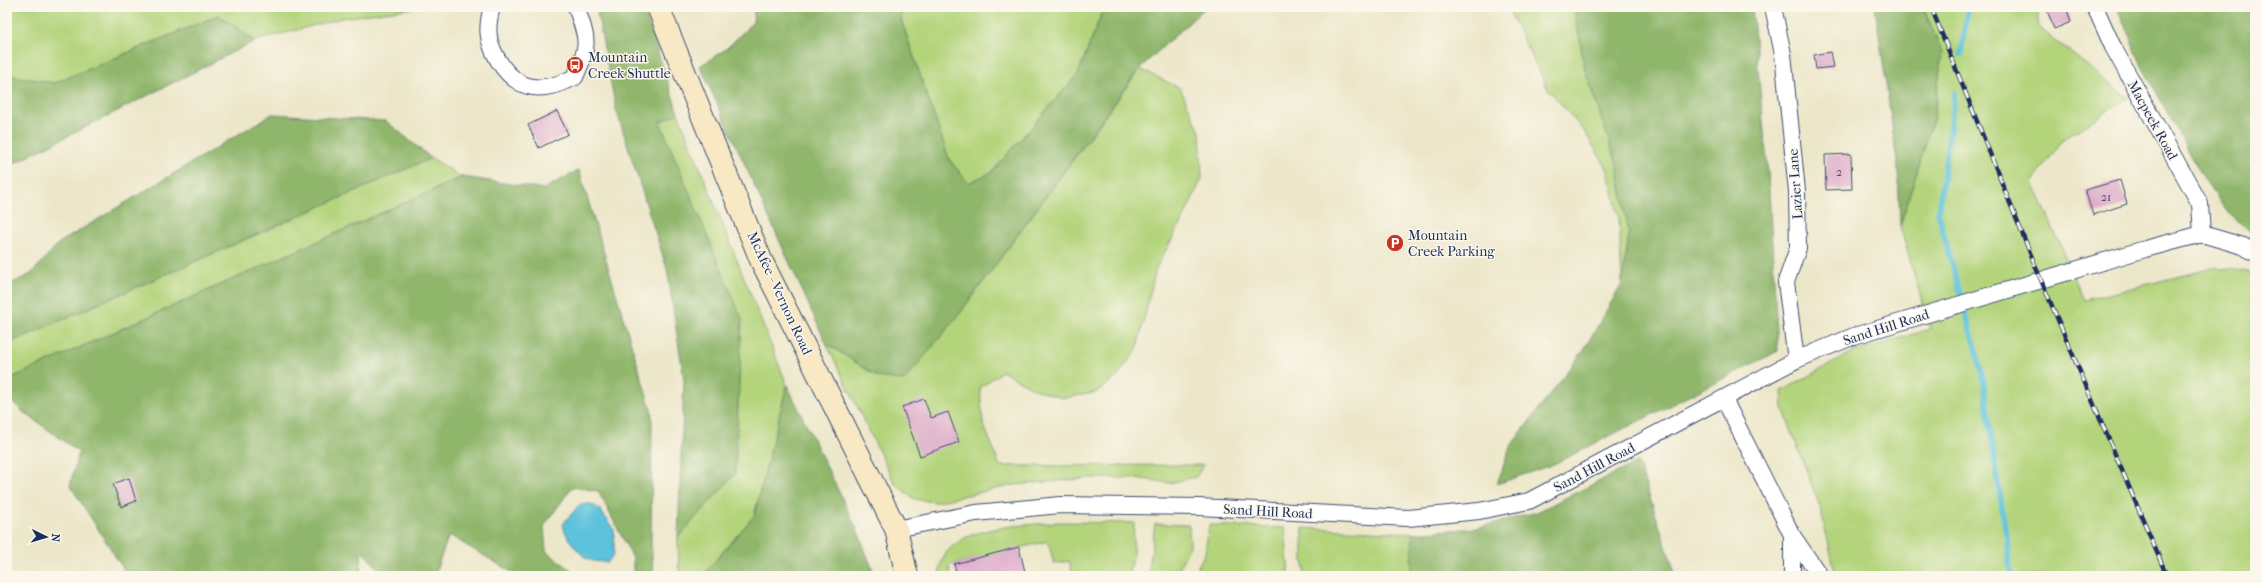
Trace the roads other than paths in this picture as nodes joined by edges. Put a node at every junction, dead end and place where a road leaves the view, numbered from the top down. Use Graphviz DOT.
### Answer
graph roads {
  1 [pos="492,7"];
  2 [pos="576,7"];
  3 [pos="658,7"];
  4 [pos="1773,7"];
  5 [pos="2095,7"];
  6 [pos="2202,234"];
  7 [pos="2255,253"];
  8 [pos="1796,360"];
  9 [pos="1724,399"];
  10 [pos="896,529"];
  11 [pos="1792,535"];
  12 [pos="907,576"];
  13 [pos="1792,576"];
  14 [pos="1820,576"];
  1 -- 2 [label="street"];
  3 -- 10 [label="main road, McAfee - Vernon Road"];
  4 -- 8 [label="street, Lazier Lane"];
  5 -- 6 [label="street, Macpeek Road"];
  6 -- 7 [label="street"];
  6 -- 8 [label="street, Sand Hill Road"];
  8 -- 9 [label="street, Sand Hill Road"];
  9 -- 10 [label="street, Sand Hill Road"];
  9 -- 11 [label="street"];
  10 -- 12 [label="main road, McAfee - Vernon Road"];
  11 -- 13 [label="street"];
  11 -- 14 [label="street"];
}
